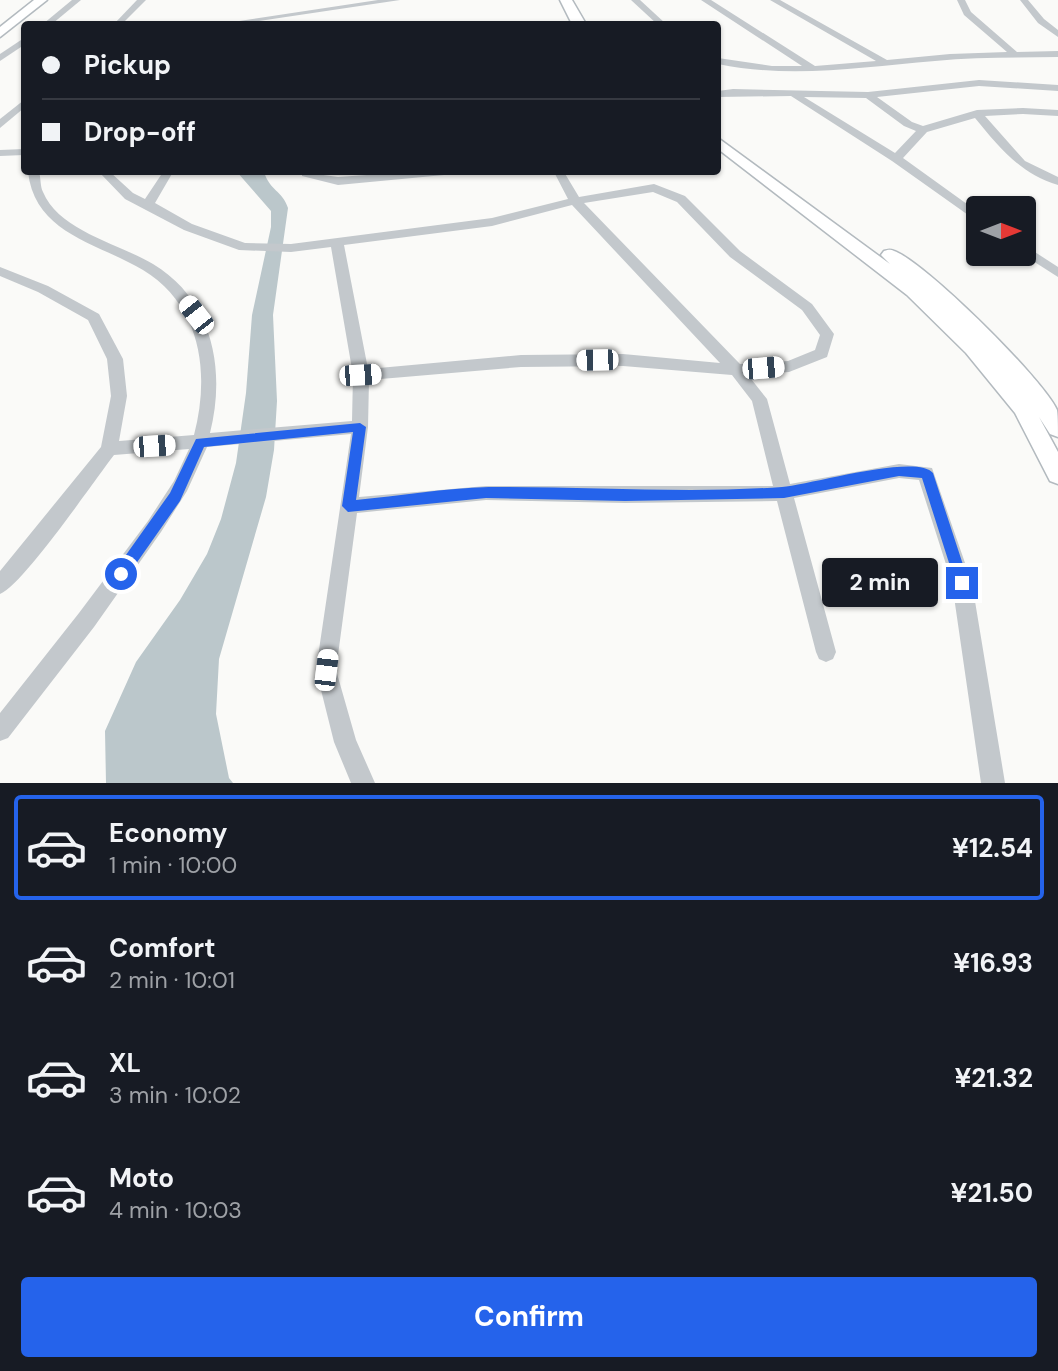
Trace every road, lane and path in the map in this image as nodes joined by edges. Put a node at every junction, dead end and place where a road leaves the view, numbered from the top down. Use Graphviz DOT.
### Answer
graph roads {
  1 [pos="23,0"];
  2 [pos="41,0"];
  3 [pos="78,0"];
  4 [pos="142,0"];
  5 [pos="396,0"];
  6 [pos="554,0"];
  7 [pos="566,0"];
  8 [pos="635,0"];
  9 [pos="705,0"];
  10 [pos="774,0"];
  11 [pos="961,0"];
  12 [pos="1024,0"];
  13 [pos="0,21"];
  14 [pos="51,21"];
  15 [pos="121,21"];
  16 [pos="245,21"];
  17 [pos="565,21"];
  18 [pos="576,21"];
  19 [pos="659,21"];
  20 [pos="0,33"];
  21 [pos="1058,34"];
  22 [pos="21,43"];
  23 [pos="1013,54"];
  24 [pos="1058,54"];
  25 [pos="2,57"];
  26 [pos="21,58"];
  27 [pos="721,62"];
  28 [pos="884,62"];
  29 [pos="813,69"];
  30 [pos="1058,88"];
  31 [pos="721,94"];
  32 [pos="868,95"];
  33 [pos="796,96"];
  34 [pos="21,106"];
  35 [pos="977,113"];
  36 [pos="1058,113"];
  37 [pos="0,125"];
  38 [pos="721,130"];
  39 [pos="923,130"];
  40 [pos="721,144"];
  41 [pos="21,152"];
  42 [pos="0,153"];
  43 [pos="896,159"];
  44 [pos="34,175"];
  45 [pos="107,175"];
  46 [pos="166,175"];
  47 [pos="311,175"];
  48 [pos="409,175"];
  49 [pos="561,175"];
  50 [pos="1058,181"];
  51 [pos="575,201"];
  52 [pos="148,204"];
  53 [pos="966,209"];
  54 [pos="337,243"];
  55 [pos="1036,257"];
  56 [pos="0,271"];
  57 [pos="1058,273"];
  58 [pos="736,370"];
  59 [pos="360,375"];
  60 [pos="360,427"];
  61 [pos="1058,428"];
  62 [pos="200,443"];
  63 [pos="109,449"];
  64 [pos="1058,474"];
  65 [pos="784,493"];
  66 [pos="348,506"];
  67 [pos="0,584"];
  68 [pos="825,652"];
  69 [pos="0,730"];
  70 [pos="363,783"];
  71 [pos="993,783"];
  1 -- 13 [label="street"];
  2 -- 20 [label="street"];
  3 -- 14 [label="street"];
  4 -- 15 [label="street"];
  5 -- 16 [label="street"];
  6 -- 17 [label="street"];
  7 -- 18 [label="street"];
  8 -- 19 [label="street"];
  9 -- 29 [label="street"];
  10 -- 28 [label="street"];
  11 -- 23 [label="street"];
  12 -- 21 [label="street"];
  22 -- 25 [label="street"];
  23 -- 24 [label="street"];
  23 -- 28 [label="street"];
  25 -- 26 [label="street"];
  27 -- 29 [label="street"];
  28 -- 29 [label="street"];
  30 -- 32 [label="street"];
  31 -- 33 [label="street"];
  32 -- 33 [label="street"];
  32 -- 39 [label="street"];
  33 -- 43 [label="street"];
  34 -- 37 [label="street"];
  35 -- 36 [label="street"];
  35 -- 39 [label="street"];
  35 -- 50 [label="street"];
  38 -- 61 [label="street"];
  39 -- 43 [label="street"];
  40 -- 64 [label="street"];
  41 -- 42 [label="street"];
  43 -- 53 [label="street"];
  44 -- 62 [label="street"];
  45 -- 52 [label="street"];
  46 -- 52 [label="street"];
  47 -- 48 [label="street"];
  49 -- 51 [label="street"];
  51 -- 54 [label="street"];
  51 -- 58 [label="street"];
  51 -- 58 [label="street"];
  52 -- 54 [label="street"];
  54 -- 59 [label="street"];
  55 -- 57 [label="street"];
  56 -- 63 [label="street"];
  58 -- 59 [label="street"];
  58 -- 65 [label="street"];
  59 -- 60 [label="street"];
  60 -- 62 [label="street"];
  60 -- 66 [label="street"];
  62 -- 63 [label="street"];
  62 -- 69 [label="street"];
  63 -- 67 [label="street"];
  65 -- 66 [label="street"];
  65 -- 68 [label="street"];
  65 -- 71 [label="street"];
  66 -- 70 [label="street"];
}
